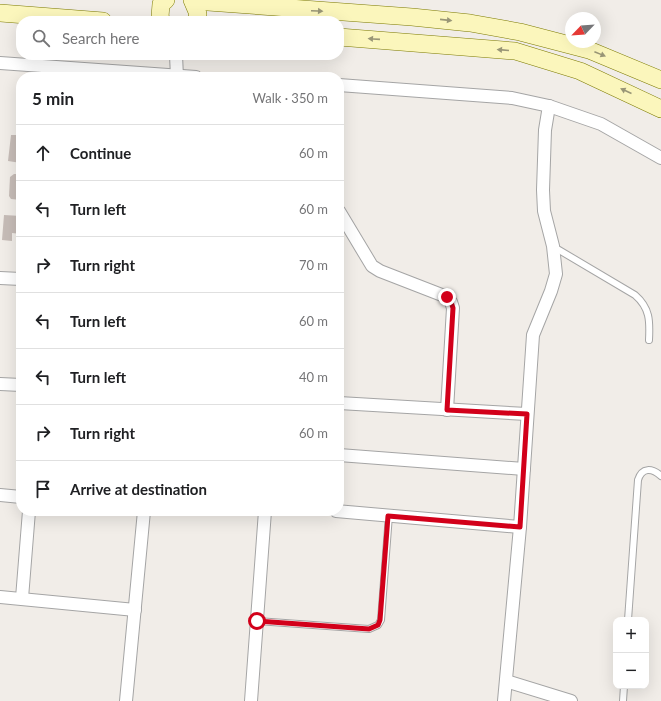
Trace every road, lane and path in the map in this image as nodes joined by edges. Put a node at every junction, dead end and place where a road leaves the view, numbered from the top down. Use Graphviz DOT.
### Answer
graph roads {
  1 [pos="166,0"];
  2 [pos="193,1"];
  3 [pos="237,2"];
  4 [pos="296,5"];
  5 [pos="0,13"];
  6 [pos="39,16"];
  7 [pos="160,16"];
  8 [pos="197,16"];
  9 [pos="344,37"];
  10 [pos="176,60"];
  11 [pos="0,63"];
  12 [pos="123,72"];
  13 [pos="177,72"];
  14 [pos="661,80"];
  15 [pos="344,86"];
  16 [pos="549,106"];
  17 [pos="661,109"];
  18 [pos="661,158"];
  19 [pos="344,219"];
  20 [pos="552,246"];
  21 [pos="0,278"];
  22 [pos="16,279"];
  23 [pos="649,340"];
  24 [pos="0,384"];
  25 [pos="16,385"];
  26 [pos="344,404"];
  27 [pos="447,410"];
  28 [pos="527,414"];
  29 [pos="344,455"];
  30 [pos="524,469"];
  31 [pos="661,476"];
  32 [pos="0,495"];
  33 [pos="16,497"];
  34 [pos="344,512"];
  35 [pos="29,516"];
  36 [pos="144,516"];
  37 [pos="265,516"];
  38 [pos="388,516"];
  39 [pos="520,527"];
  40 [pos="0,597"];
  41 [pos="22,598"];
  42 [pos="135,610"];
  43 [pos="628,617"];
  44 [pos="257,621"];
  45 [pos="506,681"];
  46 [pos="624,689"];
  47 [pos="126,701"];
  48 [pos="251,701"];
  49 [pos="504,701"];
  50 [pos="571,701"];
  51 [pos="623,701"];
  1 -- 7 [label="main road"];
  2 -- 3 [label="main road"];
  2 -- 8 [label="main road"];
  3 -- 4 [label="main road"];
  4 -- 14 [label="main road, one-way"];
  5 -- 6 [label="main road"];
  17 -- 9 [label="main road, one-way"];
  10 -- 13 [label="street"];
  11 -- 12 [label="street"];
  15 -- 16 [label="street"];
  16 -- 18 [label="street"];
  16 -- 20 [label="street"];
  19 -- 27 [label="street"];
  20 -- 23 [label="lane"];
  20 -- 28 [label="street"];
  21 -- 22 [label="street"];
  24 -- 25 [label="street"];
  26 -- 27 [label="street"];
  27 -- 28 [label="street"];
  28 -- 30 [label="street"];
  29 -- 30 [label="street"];
  30 -- 39 [label="street"];
  31 -- 43 [label="lane"];
  32 -- 33 [label="street"];
  34 -- 38 [label="street"];
  35 -- 41 [label="street"];
  36 -- 42 [label="street"];
  37 -- 44 [label="street"];
  38 -- 39 [label="street"];
  38 -- 44 [label="lane"];
  39 -- 45 [label="street"];
  40 -- 41 [label="street"];
  41 -- 42 [label="street"];
  42 -- 47 [label="street"];
  44 -- 48 [label="street"];
  45 -- 49 [label="street"];
  45 -- 50 [label="street"];
  46 -- 51 [label="lane"];
}
